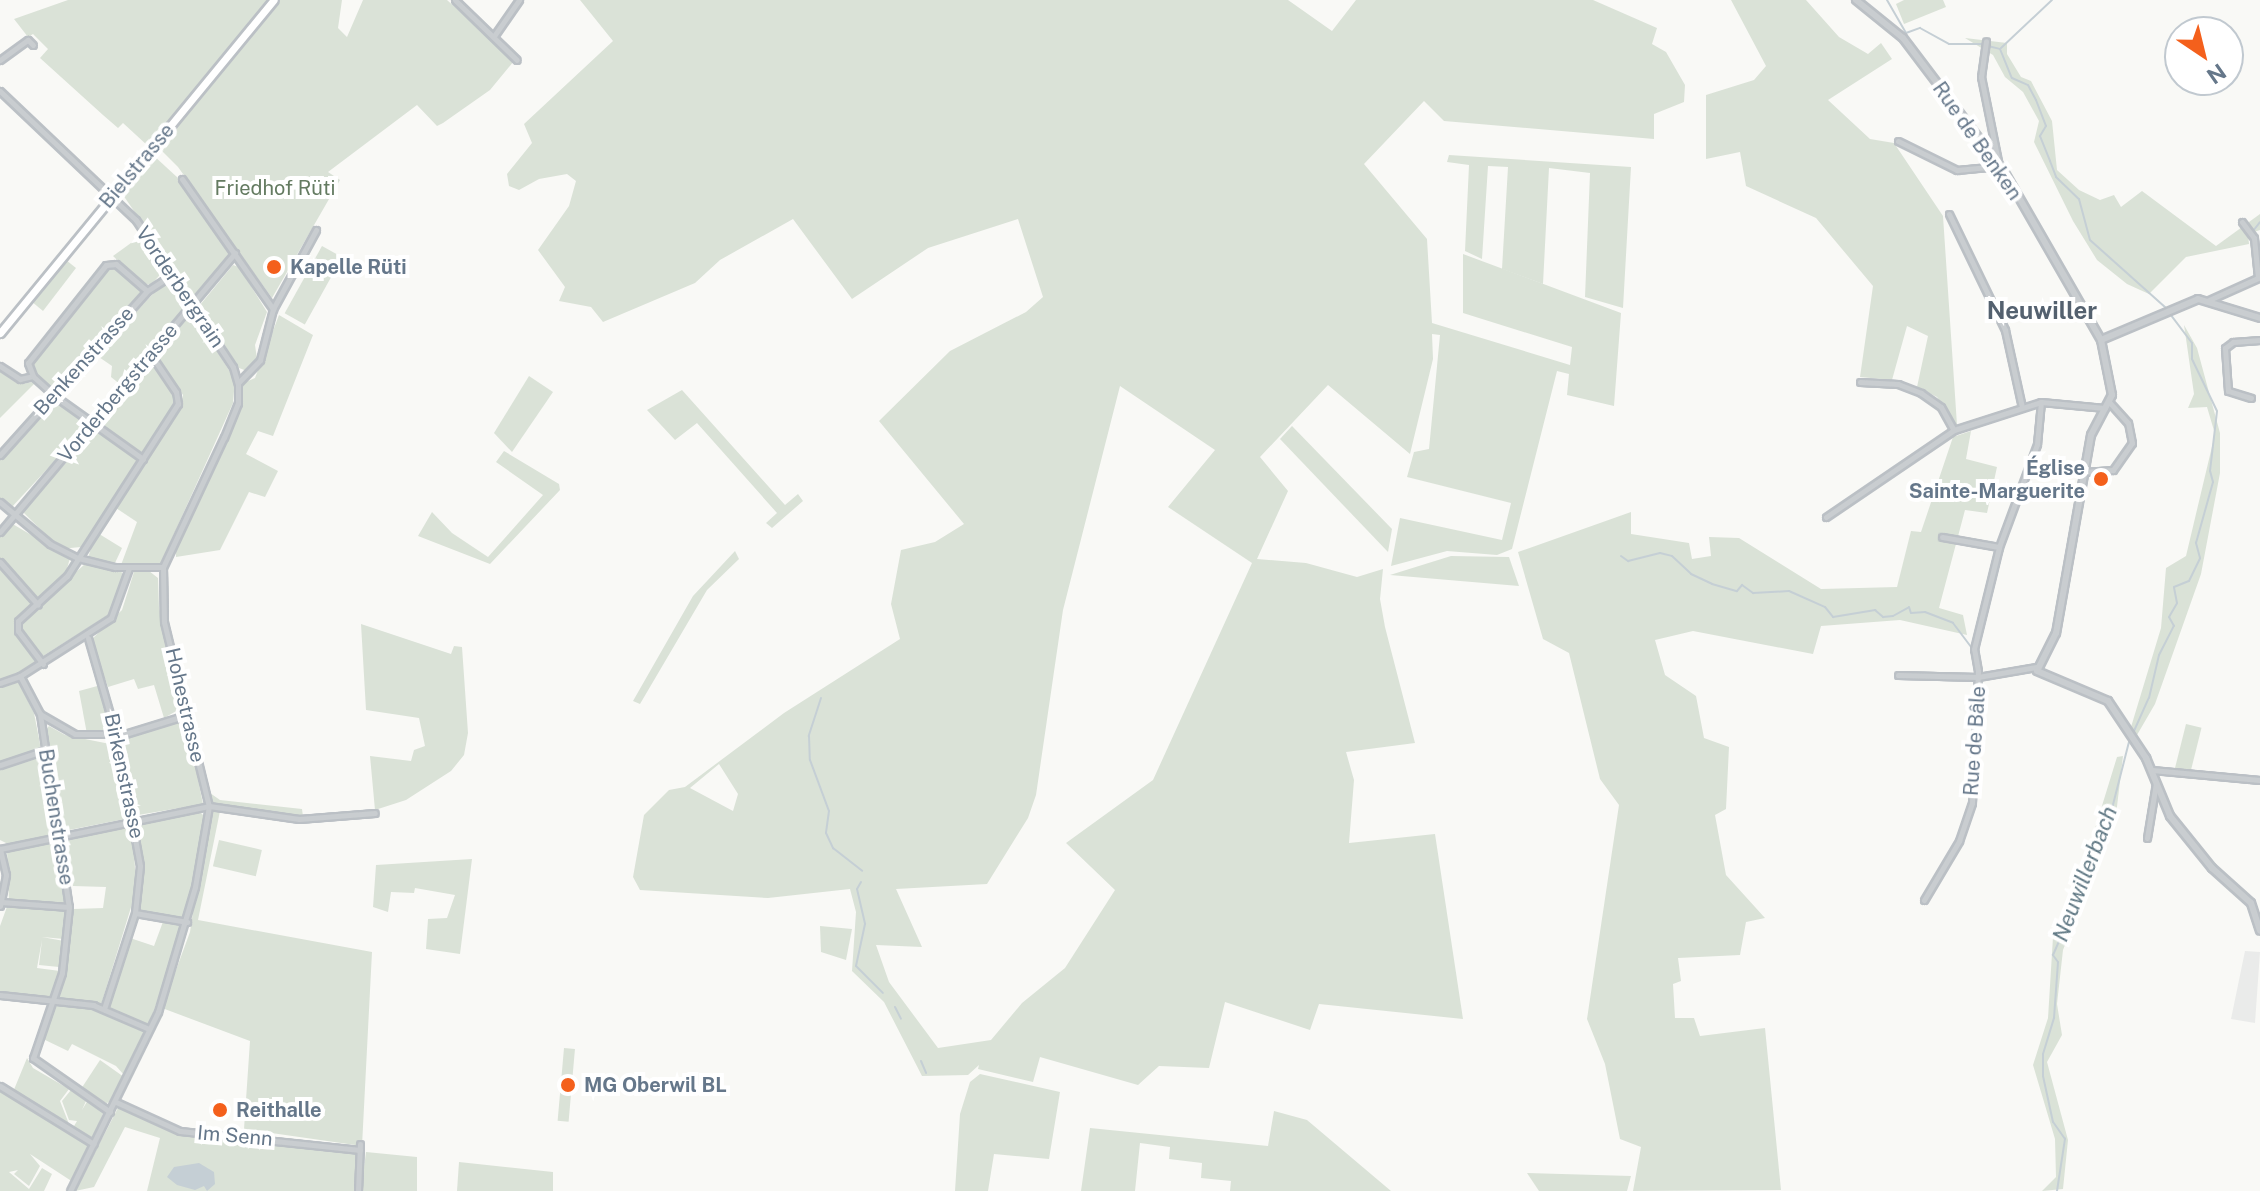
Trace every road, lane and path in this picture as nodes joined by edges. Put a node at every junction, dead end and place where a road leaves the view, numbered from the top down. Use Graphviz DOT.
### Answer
graph roads {
  1 [pos="274,0"];
  2 [pos="519,0"];
  3 [pos="1856,0"];
  4 [pos="458,1"];
  5 [pos="494,36"];
  6 [pos="1986,41"];
  7 [pos="33,45"];
  8 [pos="0,60"];
  9 [pos="517,60"];
  10 [pos="0,91"];
  11 [pos="1898,141"];
  12 [pos="1999,166"];
  13 [pos="182,179"];
  14 [pos="113,195"];
  15 [pos="1949,214"];
  16 [pos="2242,222"];
  17 [pos="316,230"];
  18 [pos="235,253"];
  19 [pos="173,274"];
  20 [pos="2259,277"];
  21 [pos="147,291"];
  22 [pos="2209,300"];
  23 [pos="191,305"];
  24 [pos="273,309"];
  25 [pos="2260,318"];
  26 [pos="0,333"];
  27 [pos="2101,340"];
  28 [pos="2260,340"];
  29 [pos="151,355"];
  30 [pos="0,366"];
  31 [pos="33,376"];
  32 [pos="1860,382"];
  33 [pos="238,384"];
  34 [pos="56,397"];
  35 [pos="2251,398"];
  36 [pos="2041,402"];
  37 [pos="2107,406"];
  38 [pos="2022,407"];
  39 [pos="93,425"];
  40 [pos="1954,430"];
  41 [pos="0,455"];
  42 [pos="143,459"];
  43 [pos="2083,472"];
  44 [pos="0,502"];
  45 [pos="15,515"];
  46 [pos="1826,517"];
  47 [pos="0,532"];
  48 [pos="1942,537"];
  49 [pos="1999,547"];
  50 [pos="78,558"];
  51 [pos="0,562"];
  52 [pos="163,567"];
  53 [pos="129,568"];
  54 [pos="38,605"];
  55 [pos="88,638"];
  56 [pos="43,664"];
  57 [pos="2036,667"];
  58 [pos="1898,675"];
  59 [pos="20,676"];
  60 [pos="1978,677"];
  61 [pos="0,683"];
  62 [pos="40,714"];
  63 [pos="190,714"];
  64 [pos="116,735"];
  65 [pos="45,750"];
  66 [pos="0,765"];
  67 [pos="2152,770"];
  68 [pos="2260,780"];
  69 [pos="2156,783"];
  70 [pos="209,806"];
  71 [pos="375,813"];
  72 [pos="135,821"];
  73 [pos="62,836"];
  74 [pos="2147,838"];
  75 [pos="0,849"];
  76 [pos="1924,900"];
  77 [pos="0,904"];
  78 [pos="69,907"];
  79 [pos="135,913"];
  80 [pos="187,922"];
  81 [pos="2260,931"];
  82 [pos="0,995"];
  83 [pos="54,1001"];
  84 [pos="104,1009"];
  85 [pos="149,1029"];
  86 [pos="0,1086"];
  87 [pos="116,1102"];
  88 [pos="110,1112"];
  89 [pos="94,1145"];
  90 [pos="70,1191"];
  91 [pos="358,1191"];
  1 -- 14 [label="main road, Bielstrasse"];
  2 -- 5 [label="street"];
  3 -- 12 [label="street, Rue de Benken"];
  4 -- 5 [label="street"];
  5 -- 9 [label="street"];
  6 -- 12 [label="street"];
  7 -- 8 [label="street"];
  10 -- 14 [label="street, Vorderbergrain"];
  11 -- 12 [label="street"];
  12 -- 27 [label="street, Rue de Benken"];
  13 -- 18 [label="street"];
  14 -- 19 [label="street, Vorderbergrain"];
  14 -- 26 [label="main road, Bielstrasse"];
  15 -- 38 [label="street"];
  16 -- 20 [label="street"];
  17 -- 24 [label="street, Hohestrasse"];
  18 -- 23 [label="street, Vorderbergstrasse"];
  18 -- 24 [label="street"];
  19 -- 21 [label="street, Benkenstrasse"];
  19 -- 23 [label="street, Vorderbergrain"];
  20 -- 22 [label="street"];
  21 -- 31 [label="street"];
  21 -- 34 [label="street, Benkenstrasse"];
  22 -- 25 [label="street"];
  22 -- 27 [label="street"];
  23 -- 29 [label="street, Vorderbergstrasse"];
  23 -- 33 [label="street, Vorderbergrain"];
  24 -- 33 [label="street, Hohestrasse"];
  27 -- 37 [label="street, Rue de Benken"];
  28 -- 35 [label="street"];
  29 -- 39 [label="street, Vorderbergstrasse"];
  29 -- 42 [label="street"];
  30 -- 31 [label="street"];
  31 -- 34 [label="street"];
  32 -- 40 [label="street"];
  33 -- 52 [label="street, Hohestrasse"];
  34 -- 39 [label="street"];
  34 -- 41 [label="street, Benkenstrasse"];
  36 -- 37 [label="street"];
  36 -- 38 [label="street"];
  36 -- 49 [label="street"];
  37 -- 43 [label="street"];
  37 -- 43 [label="street"];
  38 -- 40 [label="street"];
  39 -- 42 [label="street"];
  39 -- 45 [label="street, Vorderbergstrasse"];
  40 -- 46 [label="street"];
  42 -- 50 [label="street"];
  43 -- 57 [label="street"];
  44 -- 45 [label="street"];
  45 -- 47 [label="street, Vorderbergstrasse"];
  45 -- 50 [label="street"];
  48 -- 49 [label="street"];
  49 -- 60 [label="street"];
  50 -- 53 [label="street"];
  50 -- 54 [label="street"];
  51 -- 54 [label="street"];
  52 -- 53 [label="street"];
  52 -- 63 [label="street, Hohestrasse"];
  53 -- 55 [label="street"];
  54 -- 56 [label="street"];
  55 -- 56 [label="street"];
  55 -- 64 [label="street, Birkenstrasse"];
  56 -- 59 [label="street"];
  57 -- 60 [label="street, Rue de Bâle"];
  57 -- 67 [label="street"];
  58 -- 60 [label="street"];
  59 -- 61 [label="street"];
  59 -- 62 [label="street"];
  60 -- 76 [label="street, Rue de Bâle"];
  62 -- 64 [label="street"];
  62 -- 65 [label="street, Buchenstrasse"];
  63 -- 64 [label="street"];
  63 -- 70 [label="street, Hohestrasse"];
  64 -- 72 [label="street, Birkenstrasse"];
  65 -- 66 [label="street"];
  65 -- 73 [label="street, Buchenstrasse"];
  67 -- 68 [label="street"];
  67 -- 69 [label="street"];
  69 -- 74 [label="street"];
  69 -- 81 [label="street"];
  70 -- 71 [label="street"];
  70 -- 72 [label="street"];
  70 -- 80 [label="street, Hohestrasse"];
  72 -- 73 [label="street"];
  72 -- 79 [label="street, Birkenstrasse"];
  73 -- 75 [label="street"];
  73 -- 78 [label="street, Buchenstrasse"];
  75 -- 77 [label="street"];
  77 -- 78 [label="street"];
  78 -- 83 [label="street, Buchenstrasse"];
  79 -- 80 [label="street"];
  79 -- 84 [label="street, Birkenstrasse"];
  80 -- 85 [label="street, Hohestrasse"];
  82 -- 83 [label="street"];
  83 -- 84 [label="street"];
  83 -- 88 [label="street, Buchenstrasse"];
  84 -- 85 [label="street"];
  85 -- 87 [label="street, Hohestrasse"];
  86 -- 89 [label="street"];
  87 -- 88 [label="street, Hohestrasse"];
  87 -- 91 [label="street, Im Senn"];
  88 -- 89 [label="street, Hohestrasse"];
  89 -- 90 [label="street, Hohestrasse"];
}
